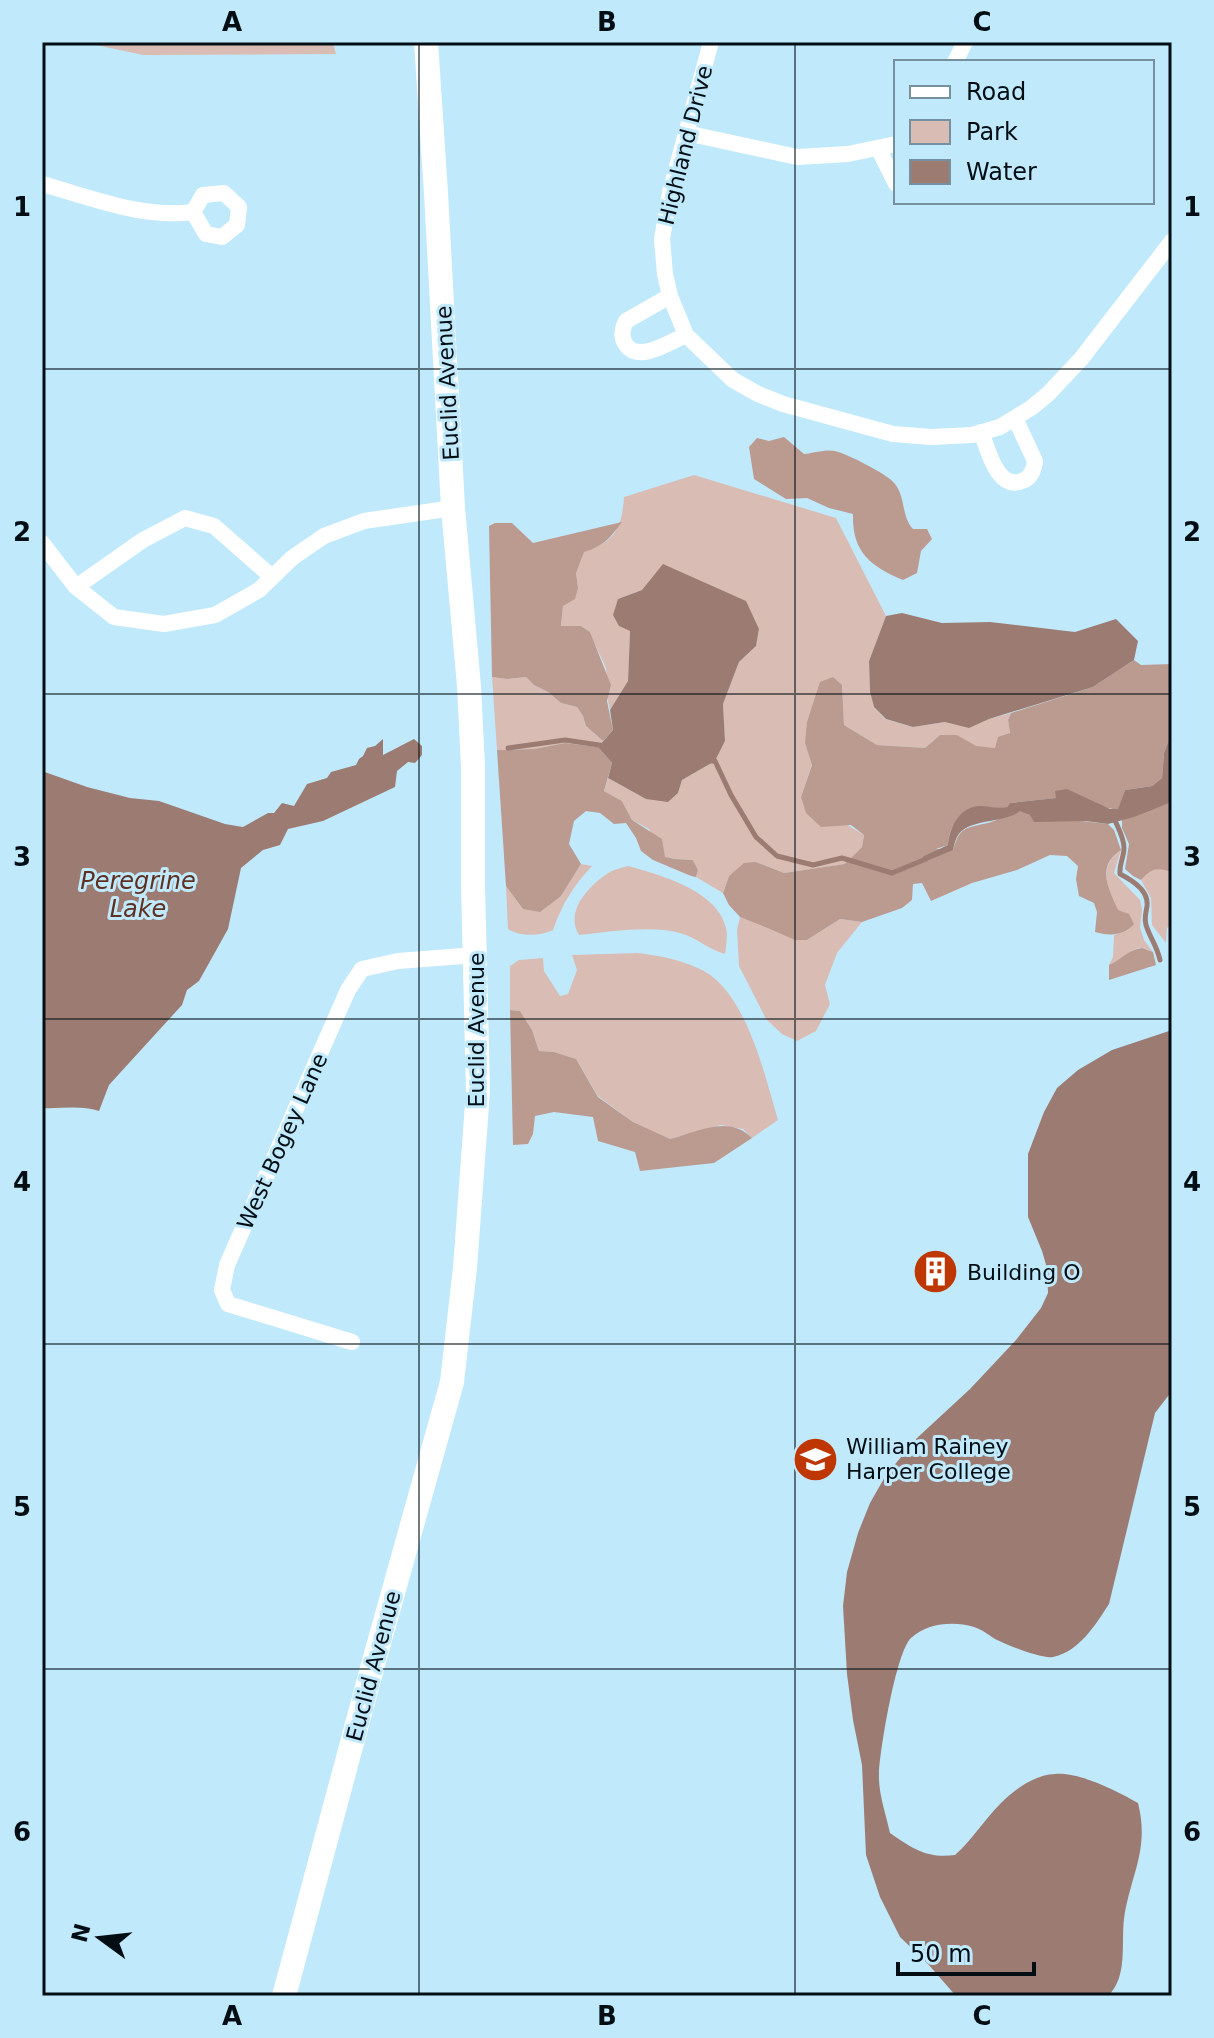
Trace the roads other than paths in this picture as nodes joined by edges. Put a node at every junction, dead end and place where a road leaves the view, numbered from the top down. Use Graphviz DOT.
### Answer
graph roads {
  1 [pos="426,42"];
  2 [pos="711,42"];
  3 [pos="965,42"];
  4 [pos="956,60"];
  5 [pos="686,133"];
  6 [pos="894,144"];
  7 [pos="878,148"];
  8 [pos="894,180"];
  9 [pos="42,184"];
  10 [pos="193,212"];
  11 [pos="1172,241"];
  12 [pos="670,296"];
  13 [pos="686,335"];
  14 [pos="1015,418"];
  15 [pos="981,432"];
  16 [pos="453,508"];
  17 [pos="42,543"];
  18 [pos="272,577"];
  19 [pos="76,587"];
  20 [pos="476,955"];
  21 [pos="352,1342"];
  22 [pos="284,1996"];
  1 -- 16 [label="main road, Euclid Avenue"];
  2 -- 5 [label="street, Highland Drive"];
  3 -- 4 [label="street"];
  5 -- 7 [label="street"];
  5 -- 12 [label="street, Highland Drive"];
  6 -- 7 [label="street"];
  7 -- 8 [label="street"];
  9 -- 10 [label="street"];
  11 -- 14 [label="street"];
  12 -- 13 [label="street, Highland Drive"];
  12 -- 13 [label="street"];
  13 -- 15 [label="street"];
  14 -- 15 [label="street"];
  14 -- 15 [label="street"];
  16 -- 18 [label="street"];
  16 -- 20 [label="main road, Euclid Avenue"];
  17 -- 19 [label="street"];
  18 -- 19 [label="street"];
  18 -- 19 [label="street"];
  20 -- 21 [label="street, West Bogey Lane"];
  20 -- 22 [label="main road, Euclid Avenue"];
}
